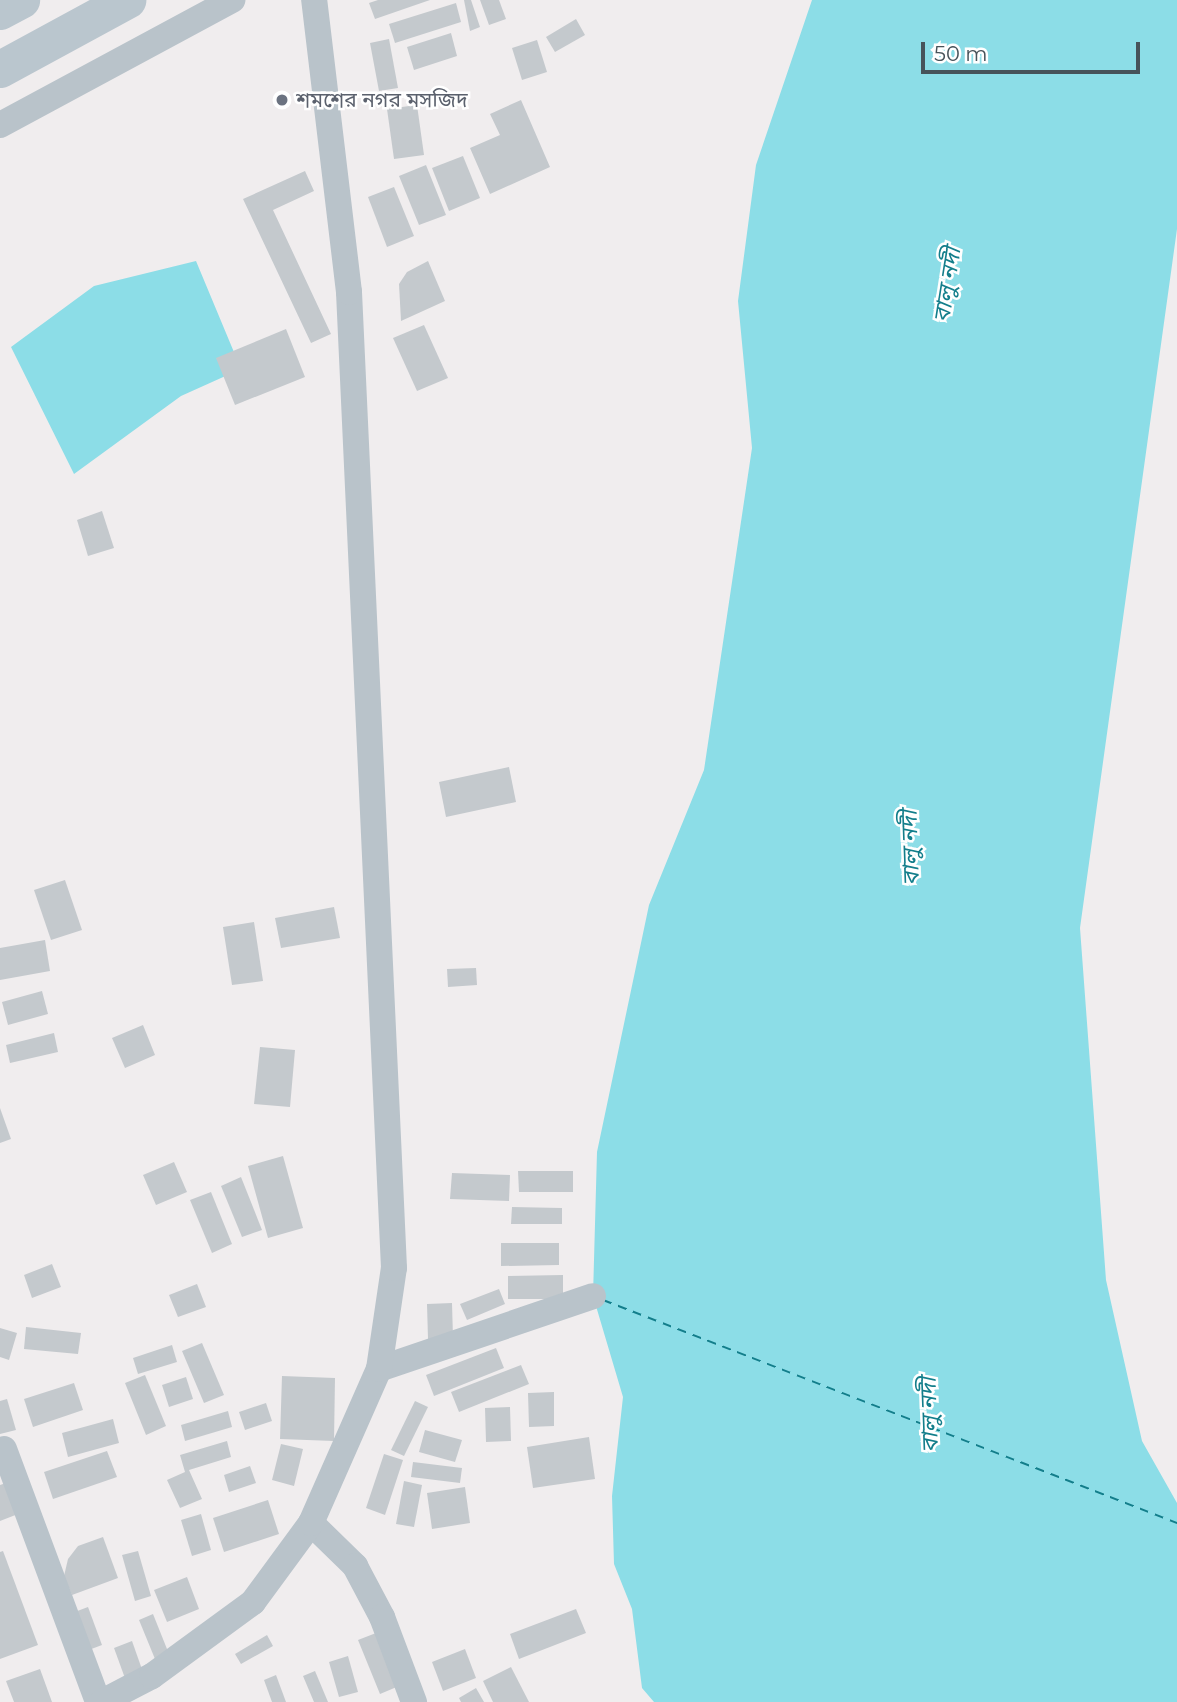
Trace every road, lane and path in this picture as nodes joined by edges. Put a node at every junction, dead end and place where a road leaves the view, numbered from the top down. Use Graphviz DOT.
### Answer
graph roads {
  1 [pos="21,0"];
  2 [pos="127,0"];
  3 [pos="232,0"];
  4 [pos="314,0"];
  5 [pos="0,11"];
  6 [pos="0,69"];
  7 [pos="0,125"];
  8 [pos="593,1296"];
  9 [pos="379,1369"];
  10 [pos="4,1449"];
  11 [pos="311,1523"];
  12 [pos="100,1702"];
  13 [pos="414,1702"];
  1 -- 5 [label="main road"];
  2 -- 6 [label="main road"];
  3 -- 7 [label="street"];
  4 -- 9 [label="street"];
  8 -- 9 [label="street"];
  9 -- 11 [label="street"];
  10 -- 12 [label="street"];
  11 -- 12 [label="street"];
  11 -- 13 [label="street"];
}
